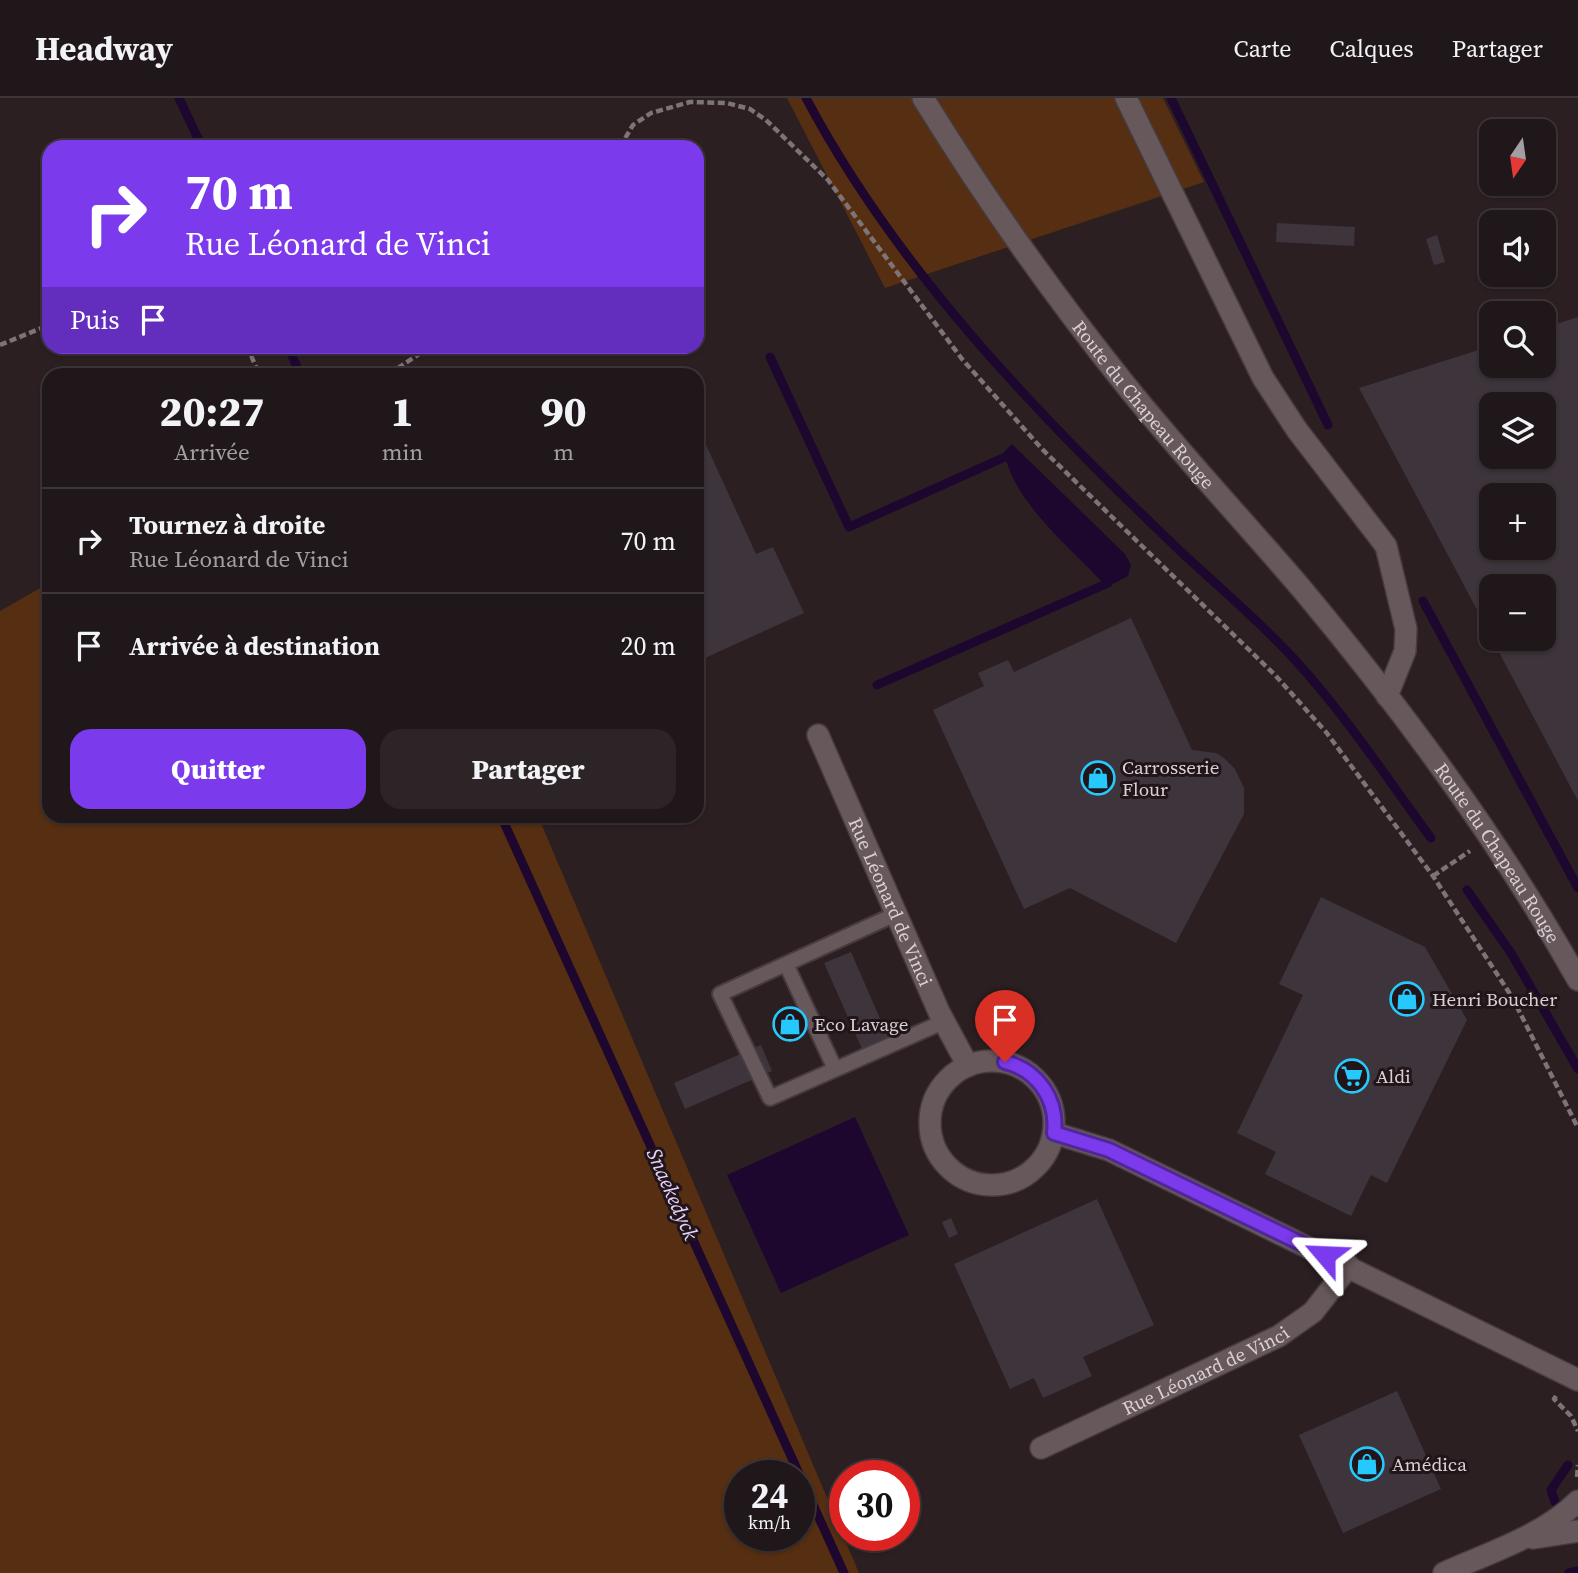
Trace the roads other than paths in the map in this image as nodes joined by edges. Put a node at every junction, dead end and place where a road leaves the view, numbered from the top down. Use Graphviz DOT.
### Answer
graph roads {
  1 [pos="923,98"];
  2 [pos="1126,98"];
  3 [pos="1387,696"];
  4 [pos="818,735"];
  5 [pos="896,914"];
  6 [pos="786,964"];
  7 [pos="1578,980"];
  8 [pos="943,1022"];
  9 [pos="968,1066"];
  10 [pos="835,1069"];
  11 [pos="1054,1133"];
  12 [pos="1349,1266"];
  13 [pos="1578,1380"];
  14 [pos="1041,1448"];
  15 [pos="1578,1501"];
  16 [pos="1578,1531"];
  17 [pos="1510,1544"];
  18 [pos="1444,1573"];
  1 -- 3 [label="street, Route du Chapeau Rouge"];
  2 -- 3 [label="street"];
  3 -- 7 [label="street, Route du Chapeau Rouge"];
  4 -- 5 [label="street, Rue Léonard de Vinci"];
  5 -- 6 [label="lane"];
  5 -- 8 [label="street, Rue Léonard de Vinci"];
  6 -- 10 [label="lane"];
  6 -- 10 [label="lane"];
  8 -- 9 [label="street, Rue Léonard de Vinci"];
  8 -- 10 [label="lane"];
  9 -- 11 [label="street"];
  9 -- 11 [label="street"];
  11 -- 12 [label="street"];
  12 -- 13 [label="street"];
  12 -- 14 [label="street, Rue Léonard de Vinci"];
  15 -- 17 [label="street"];
  16 -- 17 [label="street"];
  17 -- 18 [label="street"];
}
